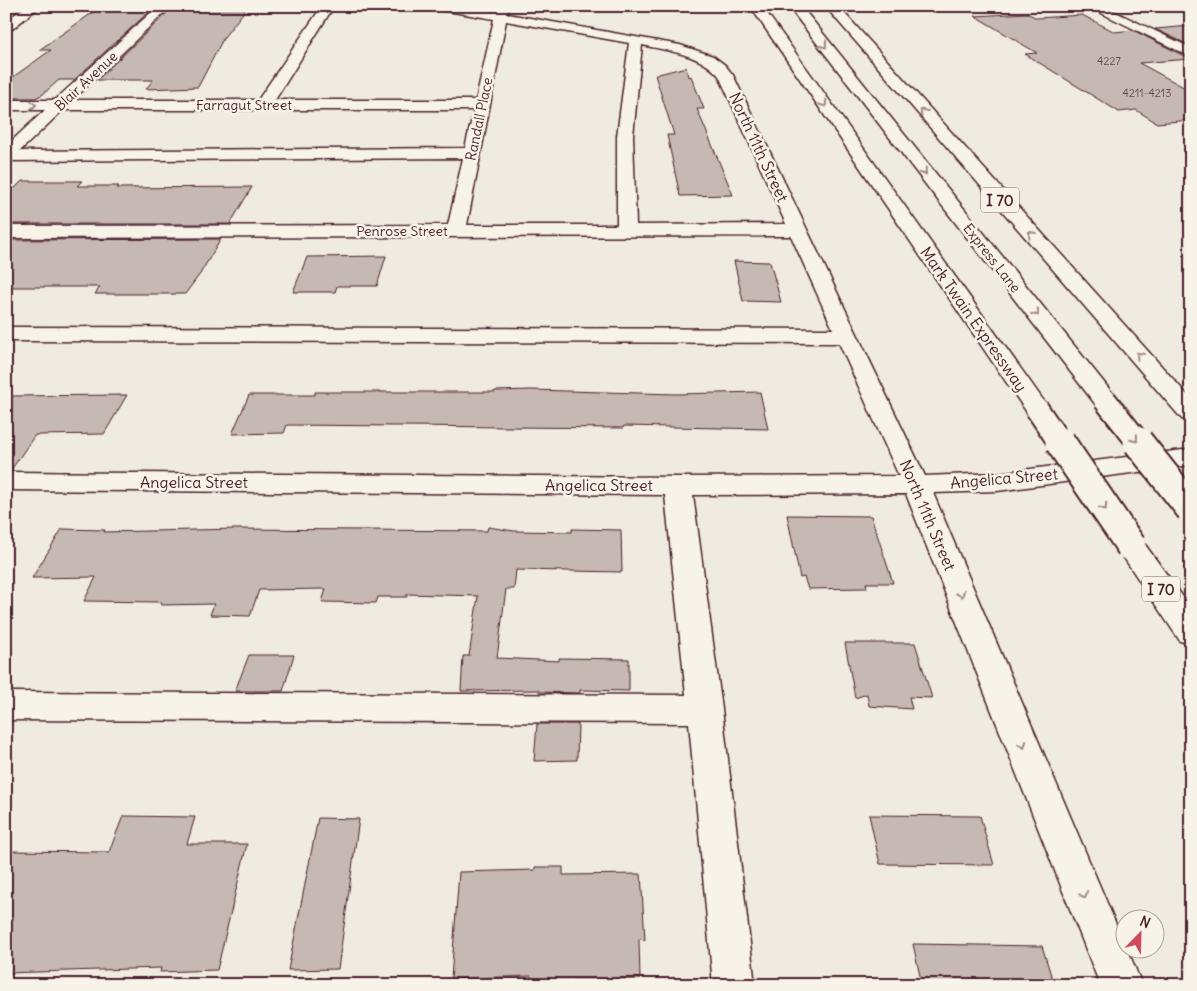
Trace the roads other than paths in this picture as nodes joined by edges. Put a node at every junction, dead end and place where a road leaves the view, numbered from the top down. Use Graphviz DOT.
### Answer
graph roads {
  1 [pos="34,6"];
  2 [pos="165,6"];
  3 [pos="328,6"];
  4 [pos="442,6"];
  5 [pos="756,6"];
  6 [pos="794,6"];
  7 [pos="831,6"];
  8 [pos="1093,6"];
  9 [pos="502,11"];
  10 [pos="6,27"];
  11 [pos="636,40"];
  12 [pos="1191,53"];
  13 [pos="6,105"];
  14 [pos="60,105"];
  15 [pos="262,105"];
  16 [pos="482,105"];
  17 [pos="472,153"];
  18 [pos="6,156"];
  19 [pos="627,230"];
  20 [pos="797,230"];
  21 [pos="456,231"];
  22 [pos="6,232"];
  23 [pos="6,334"];
  24 [pos="847,336"];
  25 [pos="1191,414"];
  26 [pos="1191,457"];
  27 [pos="6,481"];
  28 [pos="916,484"];
  29 [pos="678,486"];
  30 [pos="1191,509"];
  31 [pos="1191,632"];
  32 [pos="6,706"];
  33 [pos="705,709"];
  34 [pos="734,985"];
  35 [pos="1121,985"];
  1 -- 10 [label="main road"];
  2 -- 14 [label="main road, Blair Avenue"];
  3 -- 15 [label="main road"];
  4 -- 9 [label="main road"];
  5 -- 31 [label="main road, Mark Twain Expressway / I 70, one-way, bridge"];
  6 -- 30 [label="main road, Express Lane, one-way, bridge"];
  25 -- 7 [label="main road, I 70, one-way"];
  8 -- 12 [label="main road"];
  9 -- 11 [label="main road"];
  9 -- 16 [label="main road, Randall Place"];
  11 -- 19 [label="main road"];
  11 -- 20 [label="main road, North 11th Street"];
  13 -- 14 [label="main road, Farragut Street, one-way"];
  14 -- 15 [label="main road, Farragut Street"];
  14 -- 18 [label="main road, Blair Avenue"];
  15 -- 16 [label="main road, Farragut Street"];
  16 -- 17 [label="main road, Randall Place"];
  17 -- 18 [label="main road"];
  17 -- 21 [label="main road, Randall Place"];
  19 -- 20 [label="main road, Penrose Street"];
  19 -- 21 [label="main road, Penrose Street"];
  20 -- 24 [label="main road, North 11th Street"];
  21 -- 22 [label="main road, Penrose Street"];
  23 -- 24 [label="main road"];
  24 -- 28 [label="main road, North 11th Street"];
  26 -- 28 [label="main road, Angelica Street"];
  27 -- 29 [label="main road, Angelica Street"];
  28 -- 29 [label="main road, Angelica Street"];
  28 -- 35 [label="main road, North 11th Street, one-way"];
  29 -- 33 [label="main road"];
  32 -- 33 [label="main road"];
  33 -- 34 [label="main road"];
}
